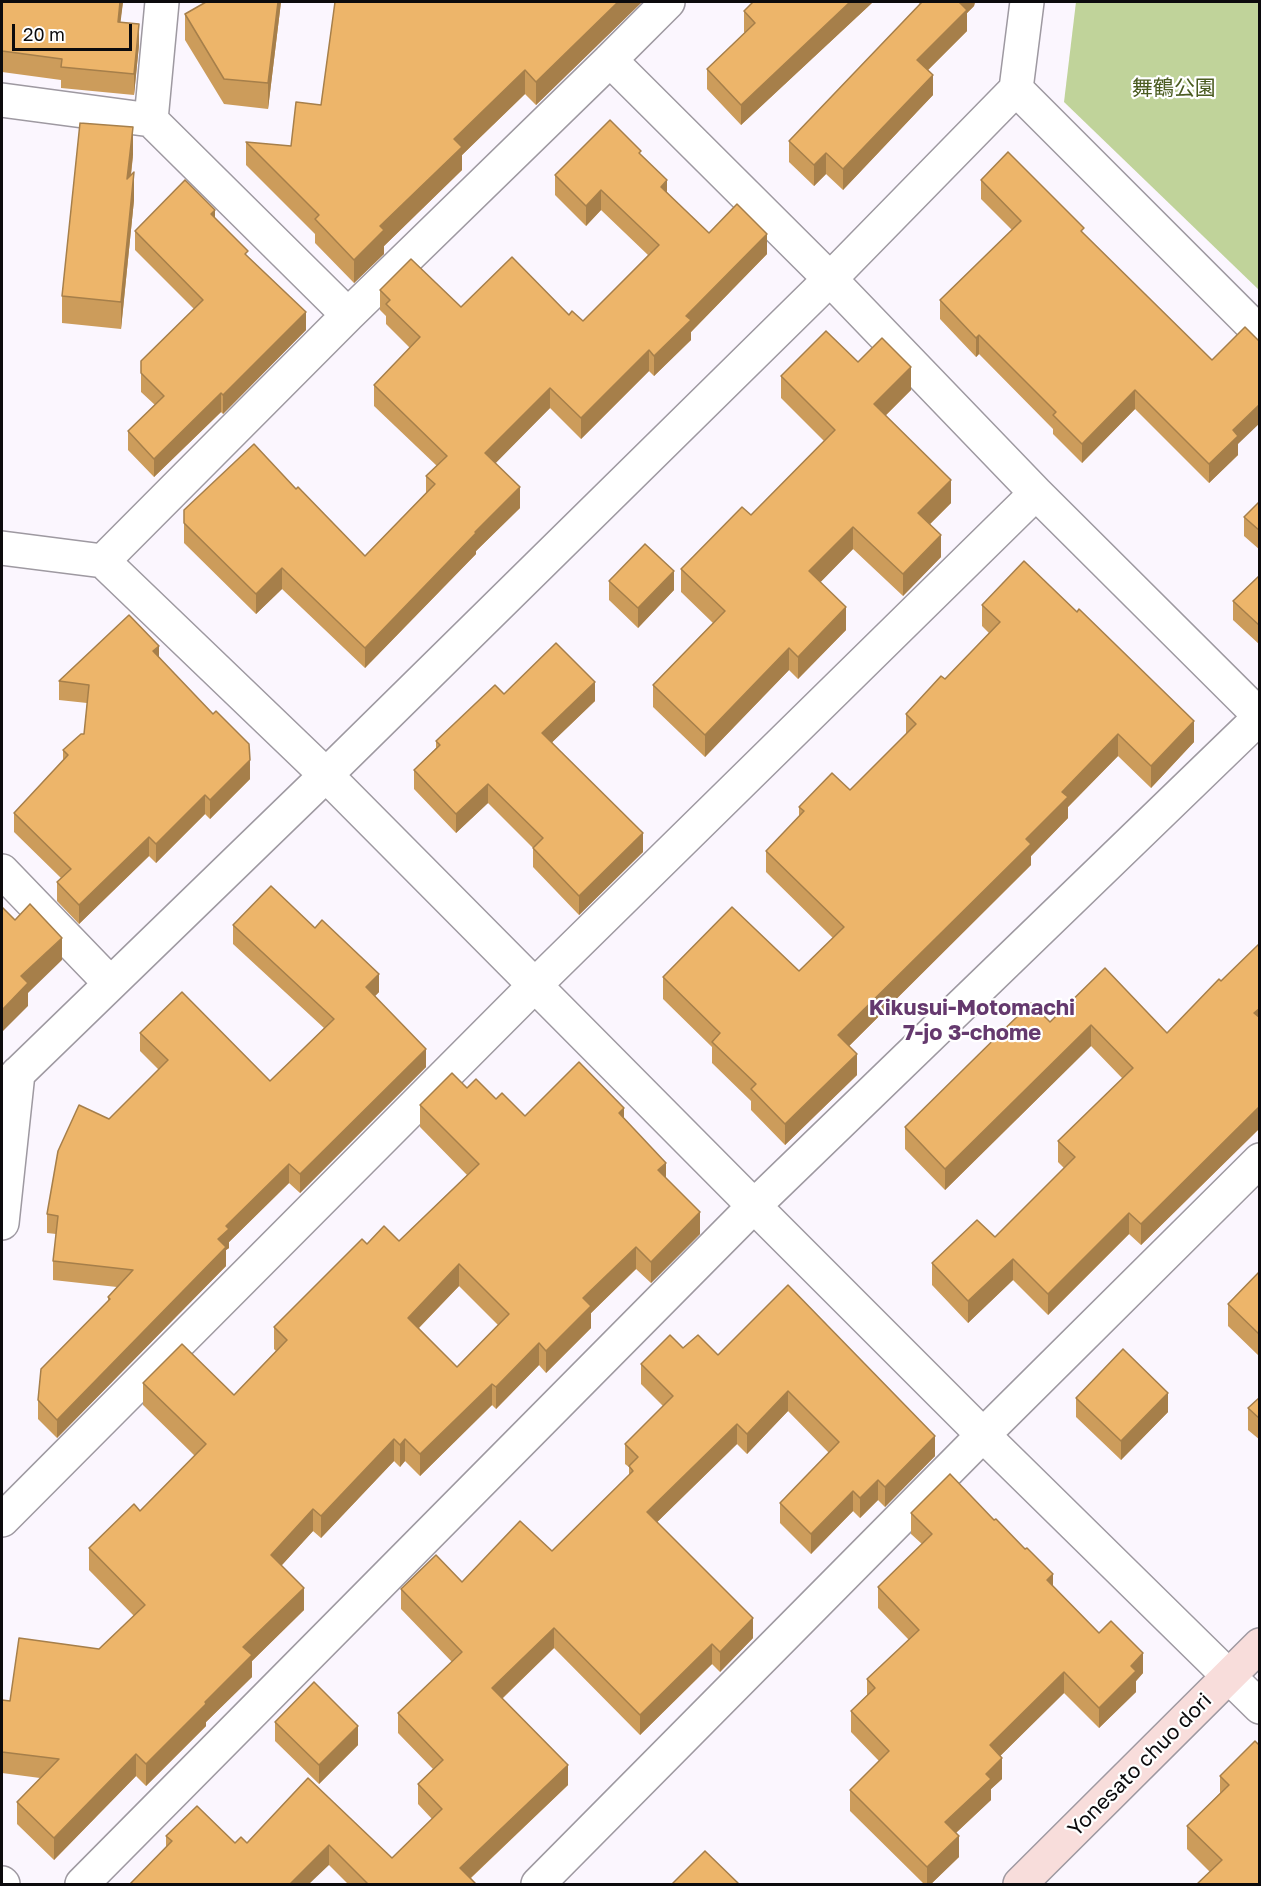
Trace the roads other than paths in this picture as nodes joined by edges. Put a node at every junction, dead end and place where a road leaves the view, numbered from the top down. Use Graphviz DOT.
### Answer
graph roads {
  1 [pos="162,2"];
  2 [pos="668,2"];
  3 [pos="1027,2"];
  4 [pos="610,60"];
  5 [pos="1016,89"];
  6 [pos="2,100"];
  7 [pos="151,120"];
  8 [pos="830,279"];
  9 [pos="348,315"];
  10 [pos="1260,333"];
  11 [pos="1036,493"];
  12 [pos="2,548"];
  13 [pos="103,561"];
  14 [pos="1260,716"];
  15 [pos="326,775"];
  16 [pos="2,871"];
  17 [pos="110,983"];
  18 [pos="534,986"];
  19 [pos="10,1081"];
  20 [pos="1260,1160"];
  21 [pos="754,1206"];
  22 [pos="2,1223"];
  23 [pos="983,1435"];
  24 [pos="2,1520"];
  25 [pos="1260,1645"];
  26 [pos="1229,1676"];
  27 [pos="1260,1707"];
  28 [pos="82,1884"];
  29 [pos="538,1884"];
  30 [pos="1020,1884"];
  1 -- 7 [label="street"];
  2 -- 4 [label="street"];
  3 -- 5 [label="street"];
  4 -- 8 [label="street"];
  4 -- 9 [label="street"];
  5 -- 8 [label="street"];
  5 -- 10 [label="street"];
  6 -- 7 [label="street"];
  7 -- 9 [label="street"];
  8 -- 11 [label="street"];
  8 -- 15 [label="street"];
  9 -- 13 [label="street"];
  11 -- 14 [label="street"];
  11 -- 18 [label="street"];
  12 -- 13 [label="street"];
  13 -- 15 [label="street"];
  14 -- 21 [label="street"];
  15 -- 17 [label="street"];
  15 -- 18 [label="street"];
  16 -- 17 [label="street"];
  17 -- 19 [label="street"];
  18 -- 21 [label="street"];
  18 -- 24 [label="street"];
  19 -- 22 [label="street"];
  20 -- 23 [label="street"];
  21 -- 23 [label="street"];
  21 -- 28 [label="street"];
  23 -- 26 [label="street"];
  23 -- 29 [label="street"];
  25 -- 26 [label="street, Yonesato chuo dori"];
  26 -- 27 [label="street"];
  26 -- 30 [label="street, Yonesato chuo dori"];
}
